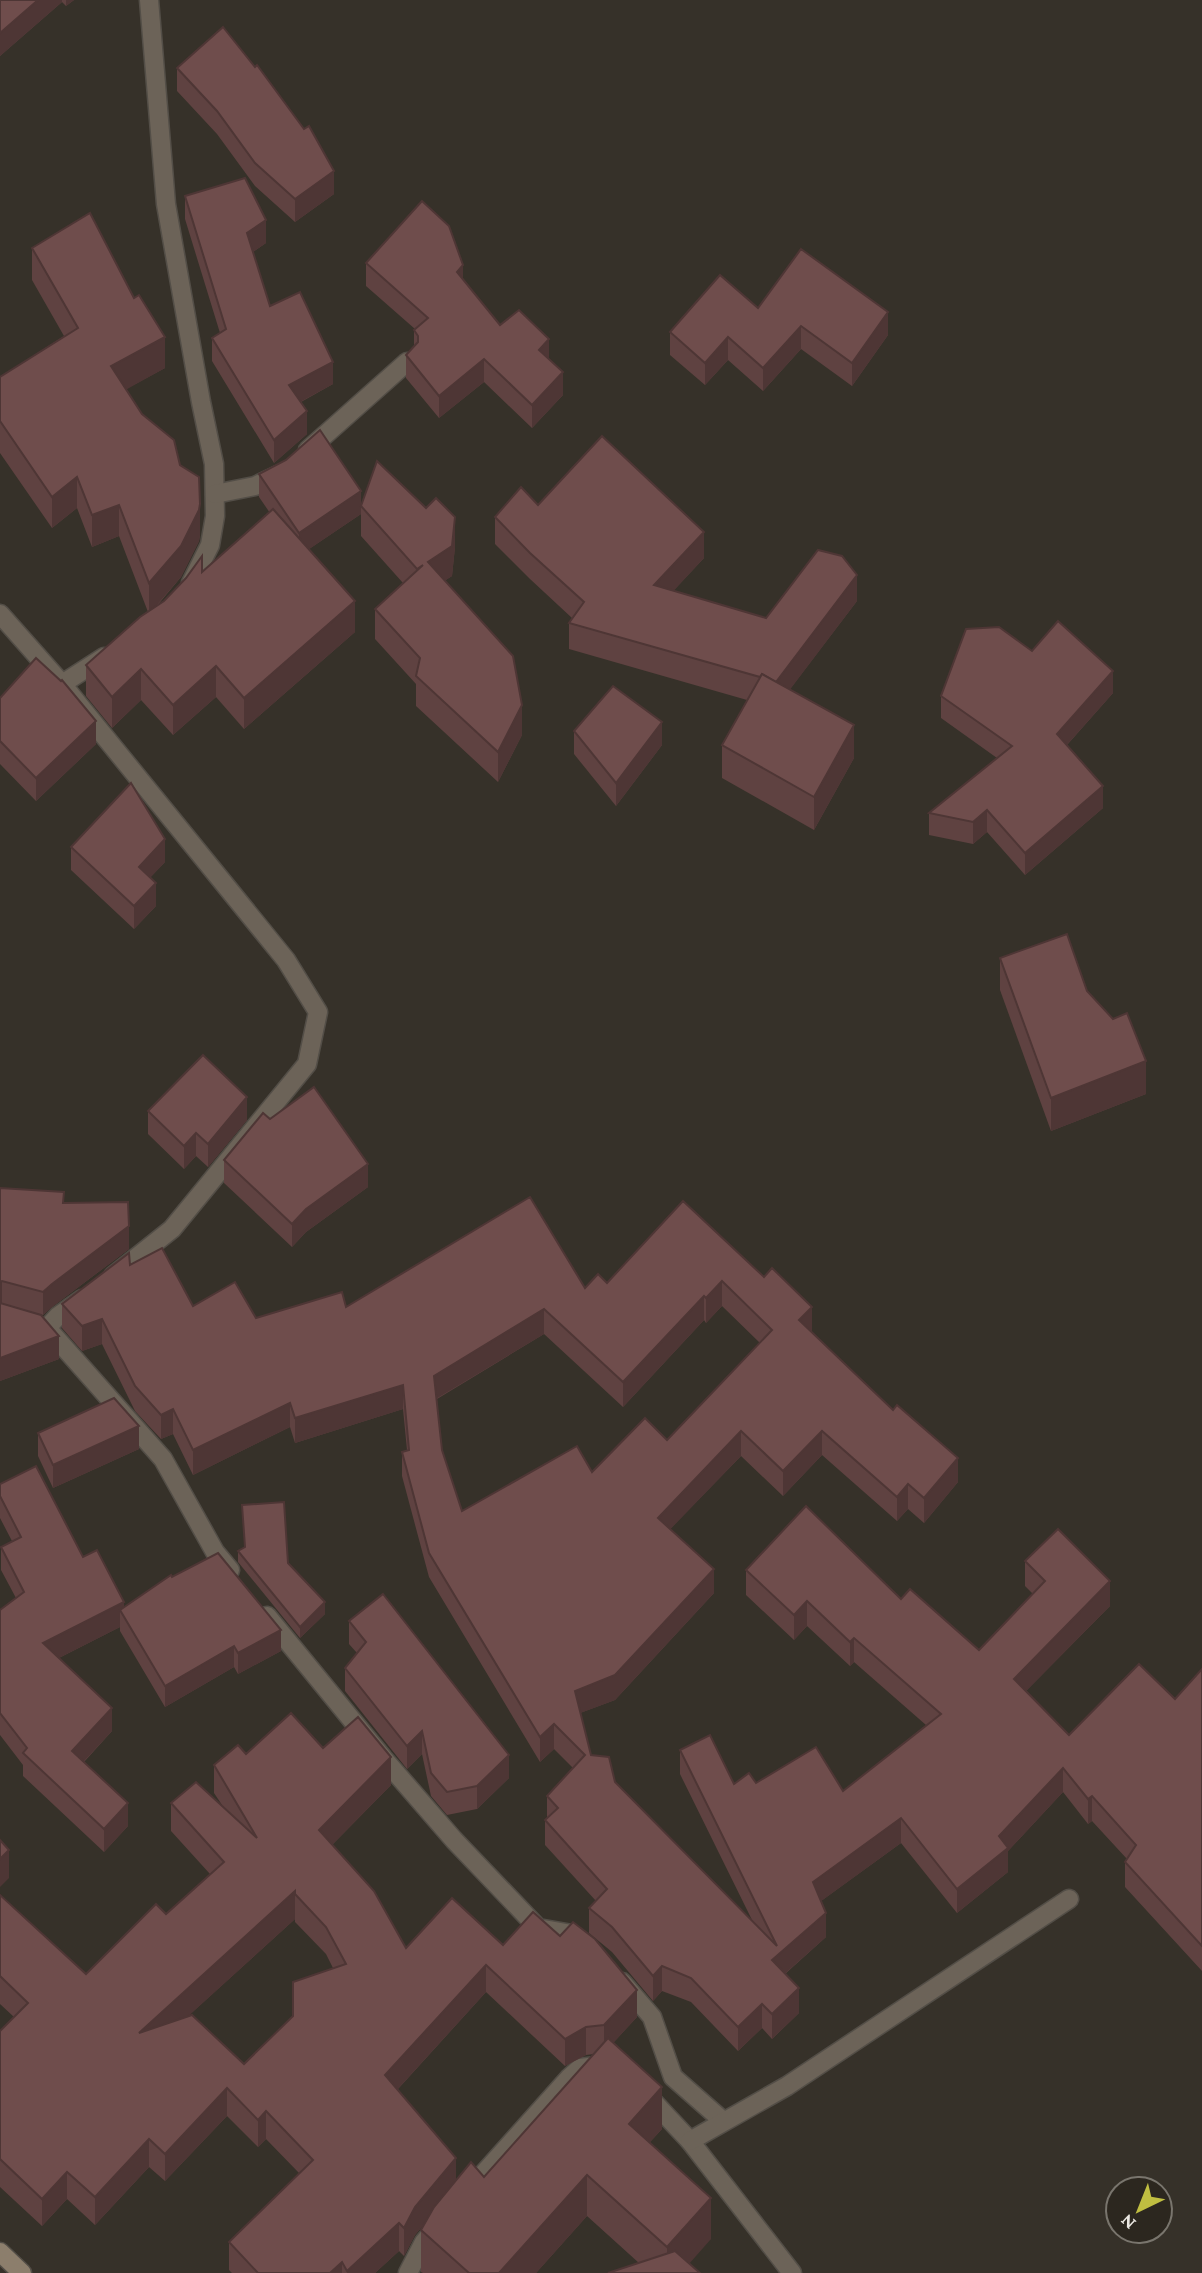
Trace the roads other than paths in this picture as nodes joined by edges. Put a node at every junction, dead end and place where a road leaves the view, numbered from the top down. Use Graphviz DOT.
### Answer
graph roads {
  1 [pos="149,0"];
  2 [pos="407,362"];
  3 [pos="215,494"];
  4 [pos="184,593"];
  5 [pos="0,614"];
  6 [pos="121,646"];
  7 [pos="62,684"];
  8 [pos="0,1315"];
  9 [pos="47,1328"];
  10 [pos="239,1581"];
  11 [pos="254,1600"];
  12 [pos="1069,1899"];
  13 [pos="593,1951"];
  14 [pos="611,1969"];
  15 [pos="723,2121"];
  16 [pos="690,2141"];
  17 [pos="0,2252"];
  18 [pos="22,2273"];
  19 [pos="408,2273"];
  20 [pos="792,2273"];
  1 -- 3 [label="street"];
  2 -- 3 [label="street"];
  3 -- 4 [label="street"];
  5 -- 7 [label="street"];
  6 -- 7 [label="street"];
  7 -- 9 [label="street"];
  8 -- 9 [label="street"];
  9 -- 10 [label="street"];
  11 -- 13 [label="street"];
  12 -- 15 [label="street"];
  14 -- 15 [label="street"];
  15 -- 16 [label="street"];
  16 -- 19 [label="street"];
  16 -- 20 [label="street"];
  17 -- 18 [label="street"];
}
